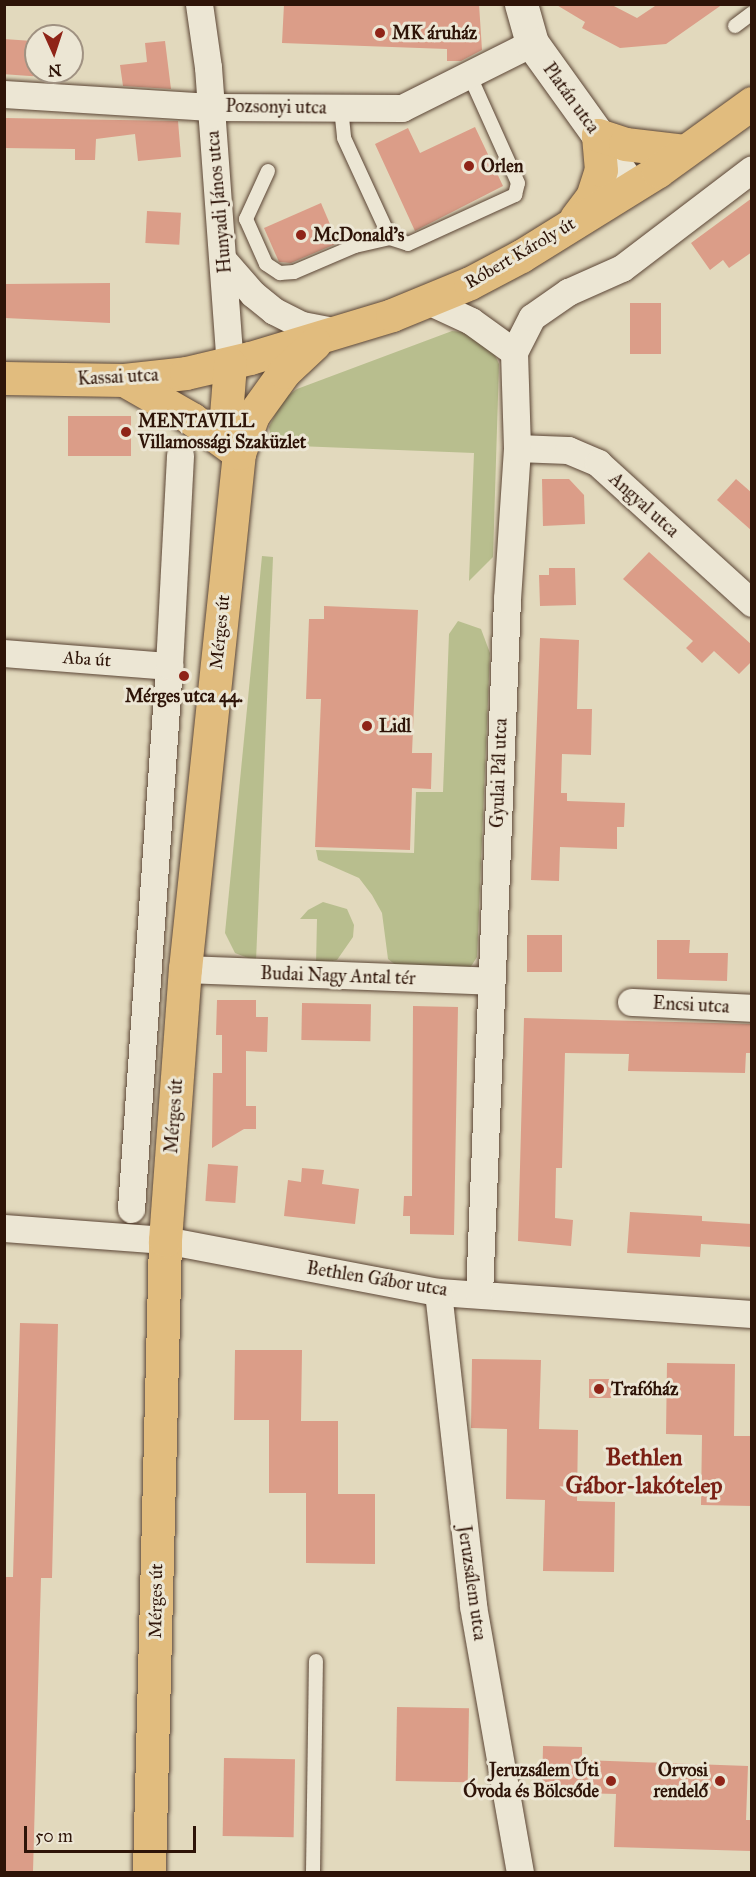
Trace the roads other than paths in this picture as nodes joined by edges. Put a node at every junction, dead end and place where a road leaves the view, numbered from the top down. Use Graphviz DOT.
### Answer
graph roads {
  1 [pos="199,4"];
  2 [pos="521,4"];
  3 [pos="752,13"];
  4 [pos="735,26"];
  5 [pos="532,43"];
  6 [pos="469,75"];
  7 [pos="4,94"];
  8 [pos="752,103"];
  9 [pos="211,107"];
  10 [pos="341,108"];
  11 [pos="598,135"];
  12 [pos="685,151"];
  13 [pos="752,168"];
  14 [pos="268,171"];
  15 [pos="634,186"];
  16 [pos="574,222"];
  17 [pos="390,238"];
  18 [pos="224,261"];
  19 [pos="428,301"];
  20 [pos="328,336"];
  21 [pos="514,352"];
  22 [pos="230,364"];
  23 [pos="4,378"];
  24 [pos="124,380"];
  25 [pos="517,448"];
  26 [pos="239,453"];
  27 [pos="180,454"];
  28 [pos="752,603"];
  29 [pos="4,653"];
  30 [pos="170,666"];
  31 [pos="185,969"];
  32 [pos="491,981"];
  33 [pos="631,1002"];
  34 [pos="752,1008"];
  35 [pos="131,1209"];
  36 [pos="4,1228"];
  37 [pos="165,1240"];
  38 [pos="438,1292"];
  39 [pos="479,1294"];
  40 [pos="752,1314"];
  41 [pos="316,1661"];
  42 [pos="149,1872"];
  43 [pos="313,1872"];
  44 [pos="519,1872"];
  1 -- 9 [label="street, Hunyadi János utca"];
  2 -- 5 [label="street, Platán utca"];
  3 -- 4 [label="lane"];
  5 -- 6 [label="street, Pozsonyi utca"];
  5 -- 11 [label="street, Platán utca"];
  6 -- 10 [label="street, Pozsonyi utca"];
  6 -- 17 [label="lane"];
  7 -- 9 [label="street, Pozsonyi utca"];
  8 -- 12 [label="main road, Róbert Károly út"];
  9 -- 10 [label="street, Pozsonyi utca"];
  9 -- 18 [label="street, Hunyadi János utca"];
  10 -- 17 [label="lane"];
  11 -- 12 [label="main road"];
  11 -- 15 [label="street, Platán utca"];
  11 -- 16 [label="main road"];
  12 -- 15 [label="main road, Róbert Károly út"];
  13 -- 21 [label="street"];
  14 -- 17 [label="lane"];
  15 -- 16 [label="main road, Róbert Károly út"];
  16 -- 19 [label="main road, Róbert Károly út"];
  18 -- 20 [label="street"];
  18 -- 22 [label="street, Hunyadi János utca"];
  19 -- 20 [label="main road, Róbert Károly út"];
  19 -- 21 [label="street"];
  20 -- 22 [label="main road, Róbert Károly út"];
  20 -- 26 [label="main road"];
  21 -- 25 [label="street, Gyulai Pál utca"];
  22 -- 24 [label="main road, Kassai utca"];
  22 -- 26 [label="main road, Mérges út"];
  23 -- 24 [label="main road, Kassai utca"];
  24 -- 26 [label="main road"];
  25 -- 28 [label="street, Angyal utca"];
  25 -- 32 [label="street, Gyulai Pál utca"];
  26 -- 31 [label="main road, Mérges út"];
  27 -- 30 [label="street, Mérges út"];
  29 -- 30 [label="street, Aba út"];
  30 -- 35 [label="street, Mérges út"];
  31 -- 32 [label="street, Budai Nagy Antal tér"];
  31 -- 37 [label="main road, Mérges út"];
  32 -- 39 [label="street, Gyulai Pál utca"];
  33 -- 34 [label="street, Encsi utca"];
  36 -- 37 [label="street, Bethlen Gábor utca"];
  37 -- 38 [label="street, Bethlen Gábor utca"];
  37 -- 42 [label="main road, Mérges út"];
  38 -- 39 [label="street, Bethlen Gábor utca"];
  38 -- 44 [label="street, Jeruzsálem utca"];
  39 -- 40 [label="street, Bethlen Gábor utca"];
  41 -- 43 [label="lane"];
}
